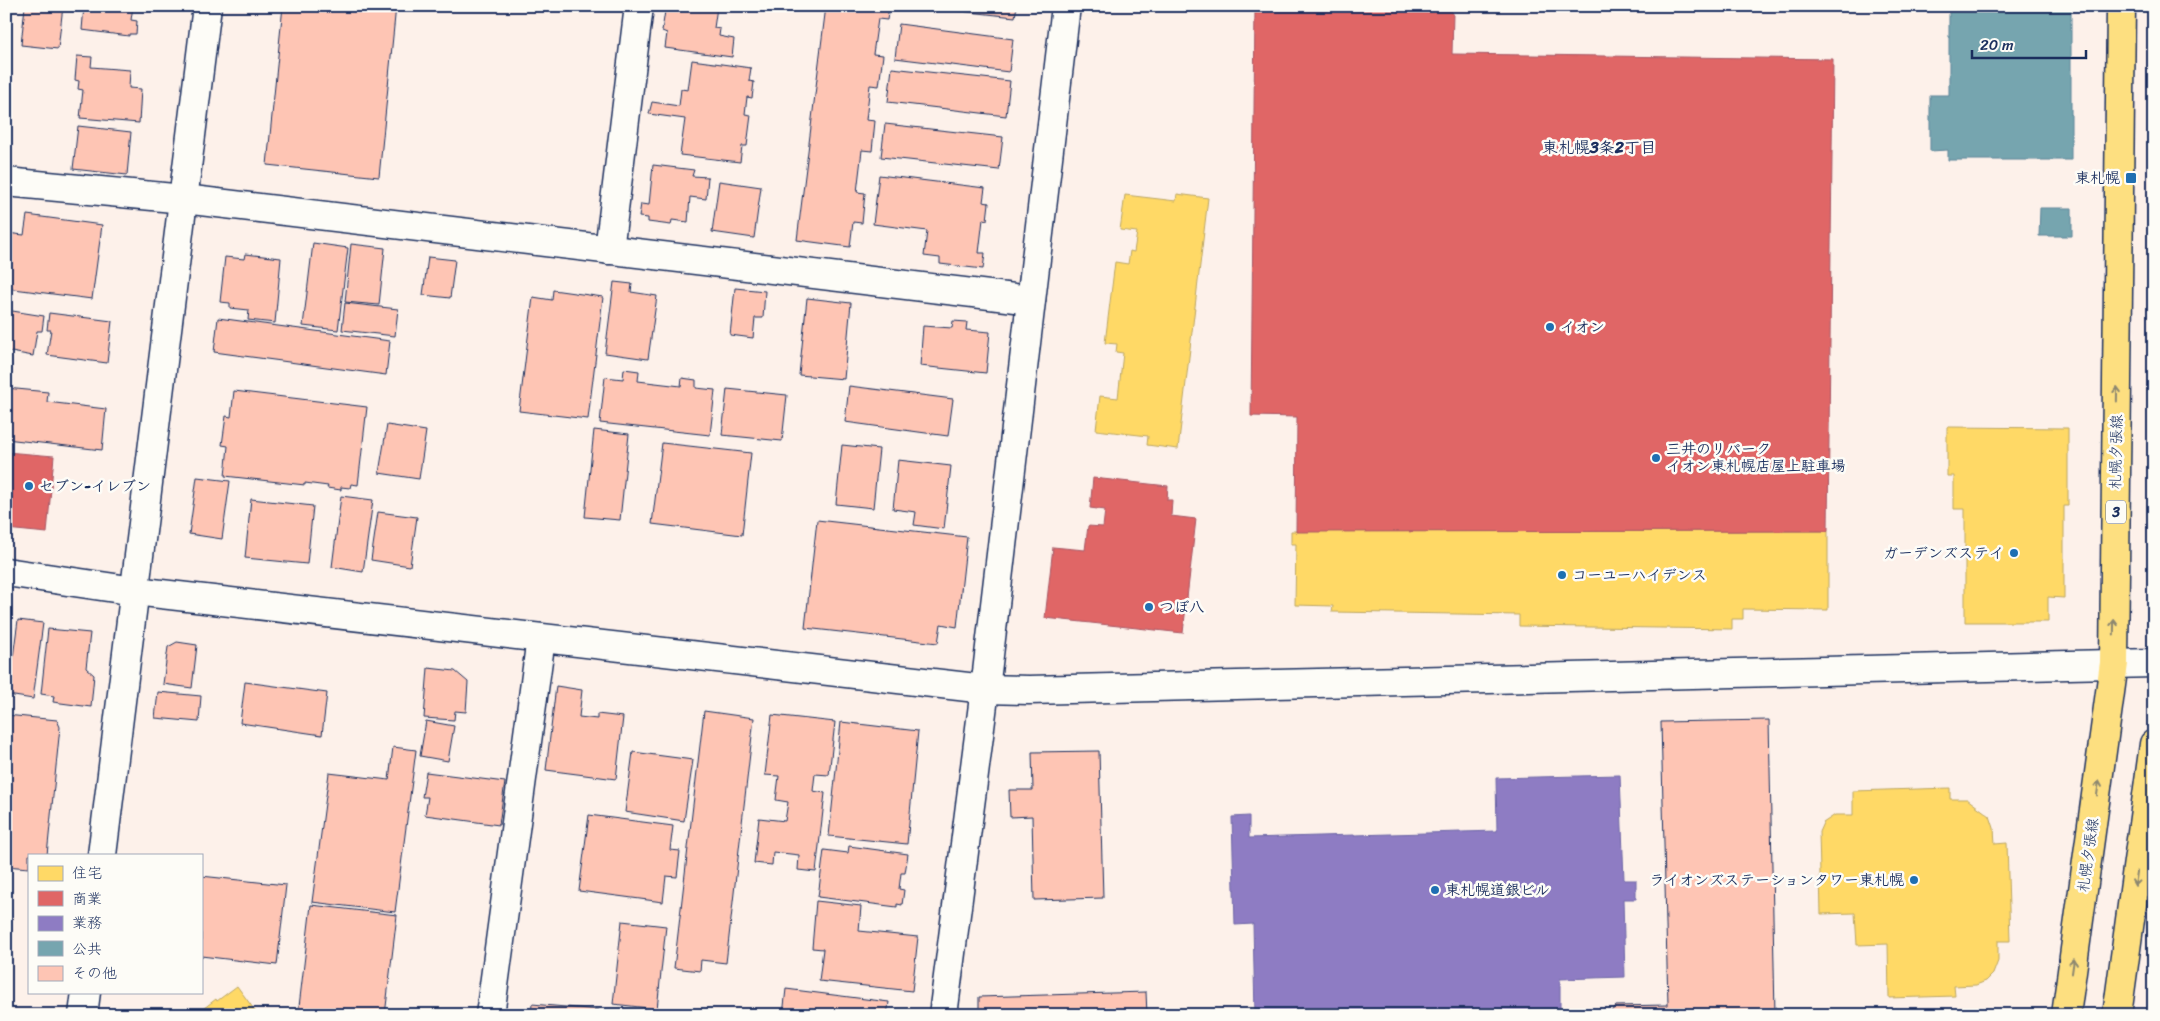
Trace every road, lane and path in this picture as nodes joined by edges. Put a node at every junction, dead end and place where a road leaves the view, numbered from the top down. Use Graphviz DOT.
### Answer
graph roads {
  1 [pos="207,6"];
  2 [pos="639,6"];
  3 [pos="1066,6"];
  4 [pos="2121,6"];
  5 [pos="6,182"];
  6 [pos="184,199"];
  7 [pos="609,250"];
  8 [pos="1031,300"];
  9 [pos="6,572"];
  10 [pos="135,591"];
  11 [pos="542,638"];
  12 [pos="2114,663"];
  13 [pos="2154,663"];
  14 [pos="985,689"];
  15 [pos="2154,744"];
  16 [pos="102,854"];
  17 [pos="86,994"];
  18 [pos="83,1015"];
  19 [pos="490,1015"];
  20 [pos="943,1015"];
  21 [pos="2066,1015"];
  22 [pos="2117,1015"];
  1 -- 6 [label="street"];
  2 -- 7 [label="street"];
  3 -- 8 [label="street"];
  12 -- 4 [label="main road, 札幌夕張線 / 3, one-way"];
  5 -- 6 [label="street"];
  6 -- 7 [label="street"];
  6 -- 10 [label="street"];
  7 -- 8 [label="street"];
  8 -- 14 [label="street"];
  9 -- 10 [label="street"];
  10 -- 11 [label="street"];
  10 -- 16 [label="street"];
  11 -- 14 [label="street"];
  11 -- 19 [label="street"];
  12 -- 13 [label="street"];
  12 -- 14 [label="street"];
  21 -- 12 [label="main road, 札幌夕張線 / 3, one-way"];
  14 -- 20 [label="street"];
  15 -- 22 [label="main road, one-way"];
  17 -- 18 [label="street"];
}
